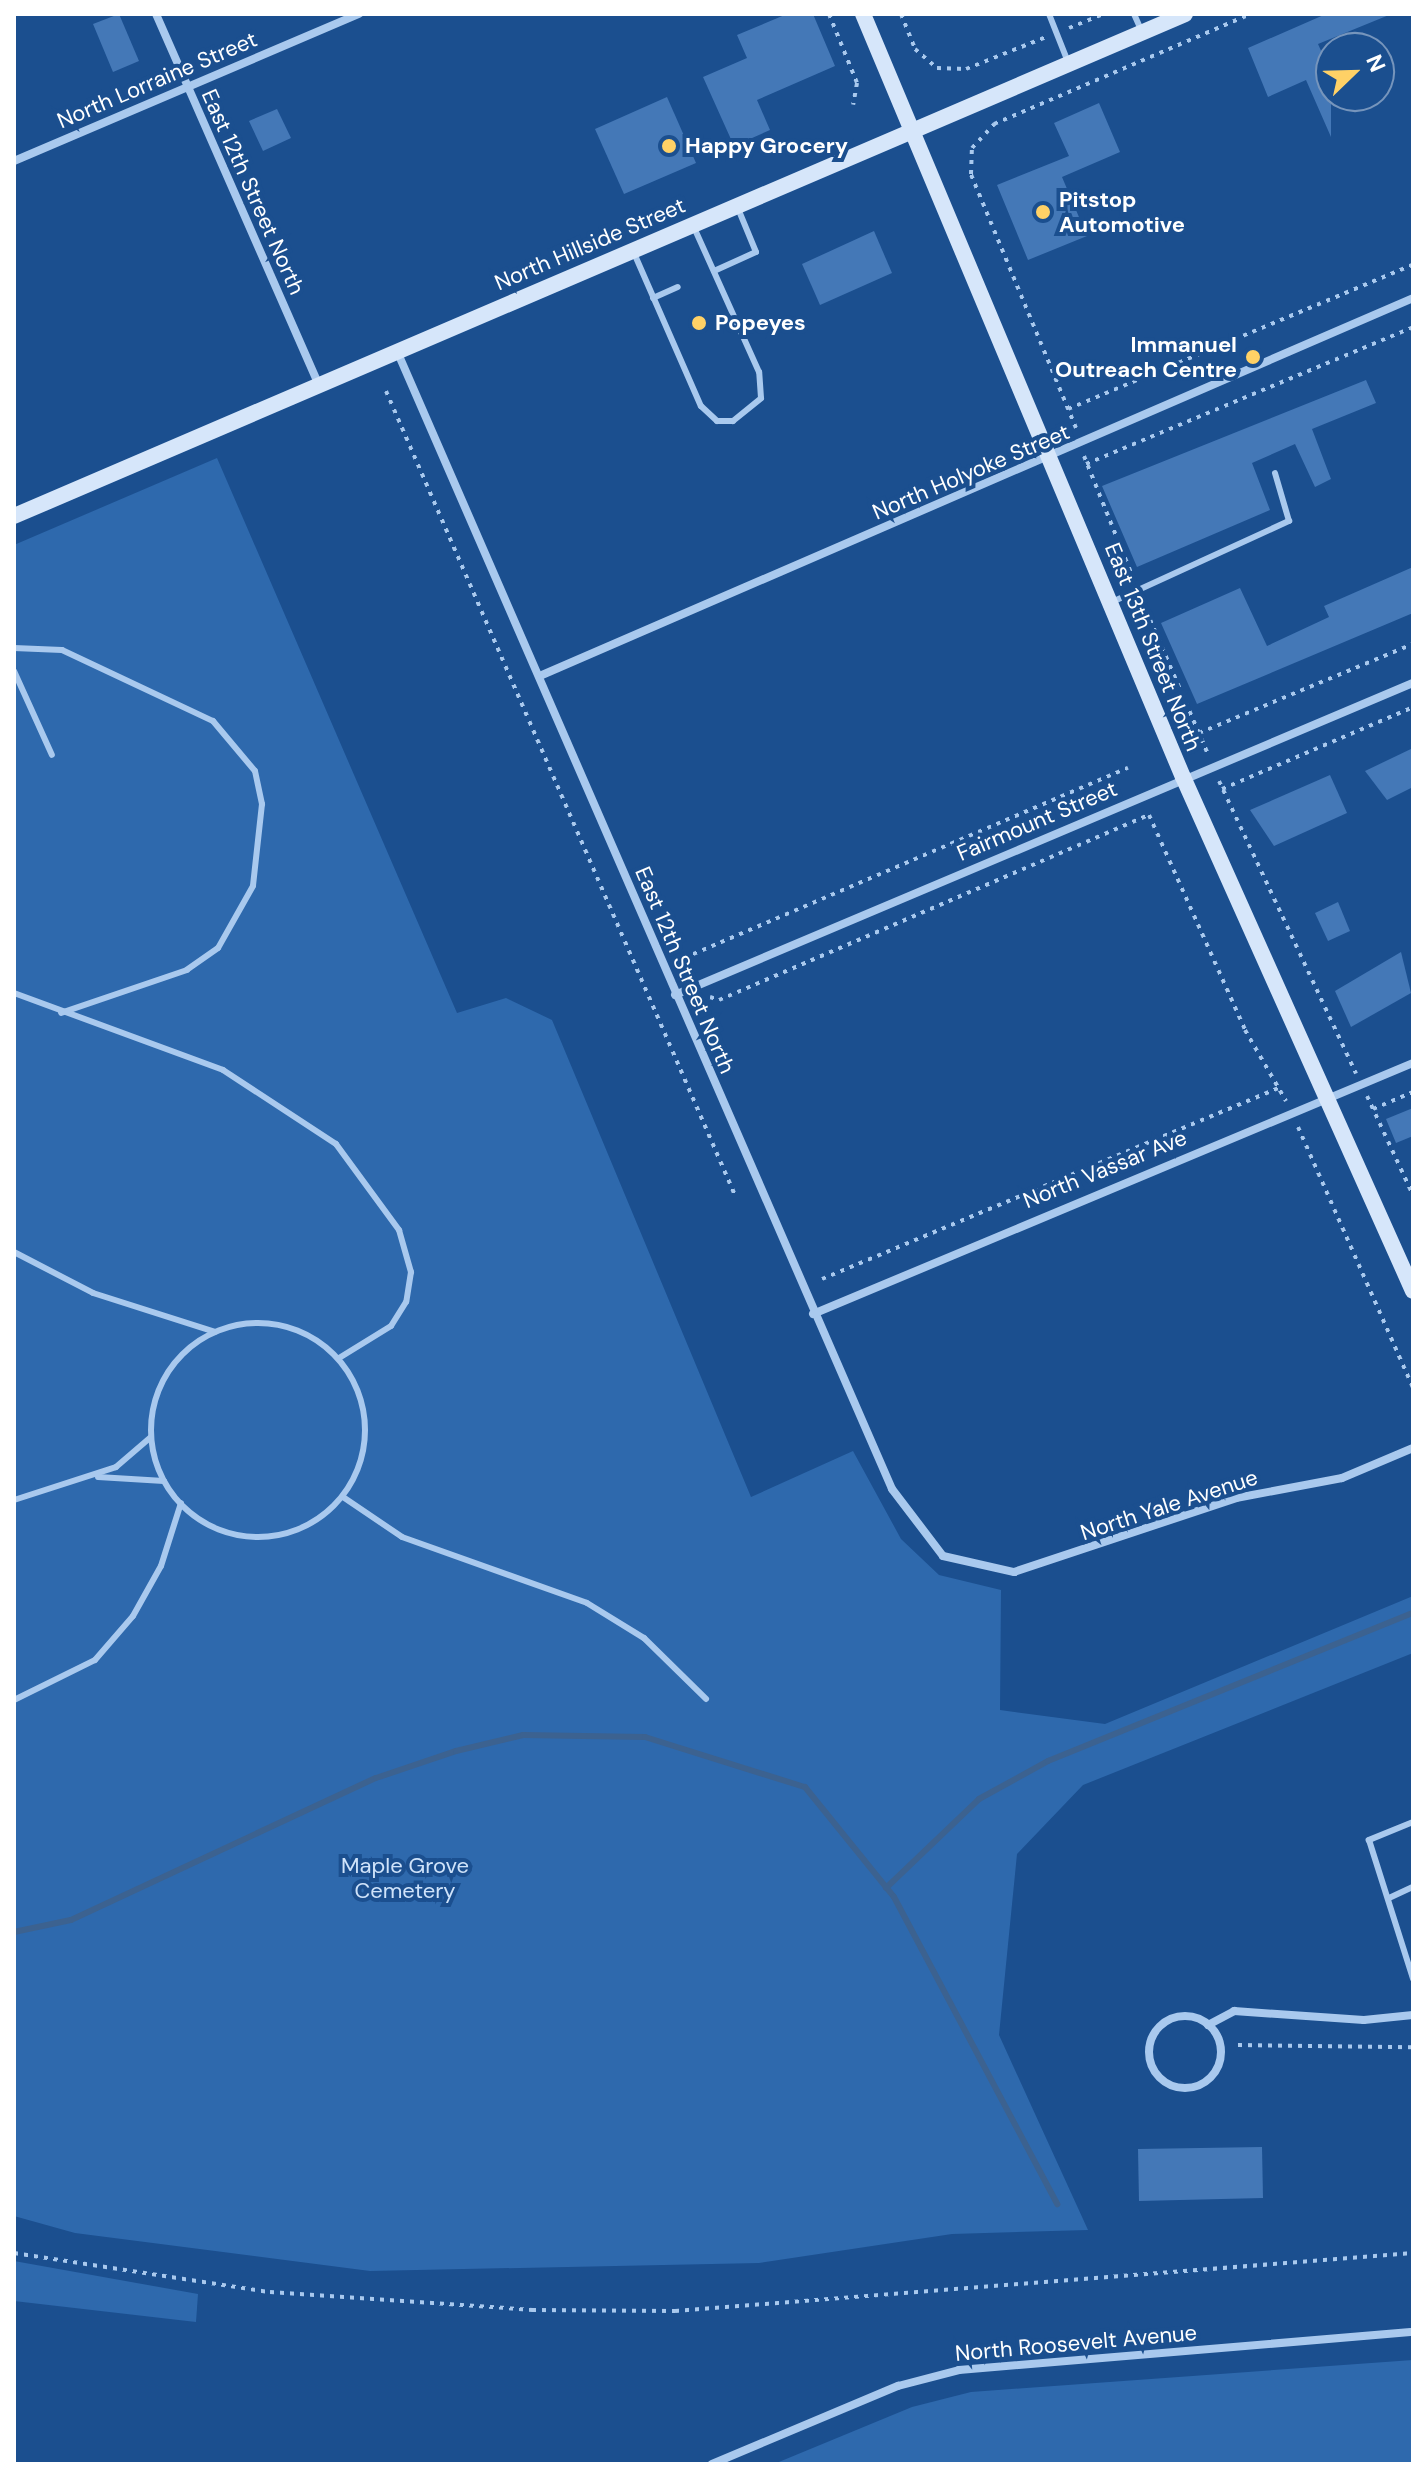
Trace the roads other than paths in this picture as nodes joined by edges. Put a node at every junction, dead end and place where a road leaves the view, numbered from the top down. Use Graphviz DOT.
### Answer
graph roads {
  1 [pos="156,14"];
  2 [pos="359,14"];
  3 [pos="863,14"];
  4 [pos="1049,14"];
  5 [pos="1134,14"];
  6 [pos="1185,14"];
  7 [pos="1167,17"];
  8 [pos="1142,32"];
  9 [pos="1068,62"];
  10 [pos="187,87"];
  11 [pos="912,126"];
  12 [pos="14,161"];
  13 [pos="736,204"];
  14 [pos="692,223"];
  15 [pos="632,249"];
  16 [pos="714,271"];
  17 [pos="678,287"];
  18 [pos="653,298"];
  19 [pos="1413,298"];
  20 [pos="397,351"];
  21 [pos="319,385"];
  22 [pos="1055,458"];
  23 [pos="1275,473"];
  24 [pos="14,516"];
  25 [pos="1109,603"];
  26 [pos="14,648"];
  27 [pos="14,671"];
  28 [pos="542,675"];
  29 [pos="1413,683"];
  30 [pos="52,755"];
  31 [pos="1183,777"];
  32 [pos="14,993"];
  33 [pos="675,995"];
  34 [pos="61,1013"];
  35 [pos="1413,1063"];
  36 [pos="1329,1096"];
  37 [pos="14,1252"];
  38 [pos="1413,1291"];
  39 [pos="813,1314"];
  40 [pos="215,1332"];
  41 [pos="339,1358"];
  42 [pos="151,1437"];
  43 [pos="1413,1448"];
  44 [pos="91,1477"];
  45 [pos="164,1481"];
  46 [pos="343,1497"];
  47 [pos="14,1500"];
  48 [pos="181,1503"];
  49 [pos="980,1564"];
  50 [pos="706,1699"];
  51 [pos="14,1700"];
  52 [pos="1413,1822"];
  53 [pos="1413,1887"];
  54 [pos="1389,1898"];
  55 [pos="1413,1979"];
  56 [pos="1413,2015"];
  57 [pos="1208,2025"];
  58 [pos="1413,2332"];
  59 [pos="712,2464"];
  1 -- 10 [label="street, East 12th Street North"];
  2 -- 10 [label="street, North Lorraine Street"];
  3 -- 11 [label="main road, East 13th Street North"];
  4 -- 9 [label="lane"];
  5 -- 8 [label="lane"];
  6 -- 7 [label="main road, North Hillside Street"];
  7 -- 8 [label="main road, North Hillside Street"];
  8 -- 9 [label="main road, North Hillside Street"];
  9 -- 11 [label="main road, North Hillside Street"];
  10 -- 12 [label="street, North Lorraine Street"];
  10 -- 21 [label="street, East 12th Street North"];
  11 -- 13 [label="main road, North Hillside Street"];
  11 -- 22 [label="main road, East 13th Street North"];
  13 -- 14 [label="main road, North Hillside Street"];
  13 -- 16 [label="lane"];
  14 -- 15 [label="main road, North Hillside Street"];
  14 -- 16 [label="lane"];
  15 -- 18 [label="lane"];
  15 -- 20 [label="main road, North Hillside Street"];
  16 -- 18 [label="lane"];
  17 -- 18 [label="lane"];
  19 -- 22 [label="street, North Holyoke Street"];
  20 -- 21 [label="main road, North Hillside Street"];
  20 -- 28 [label="street, East 12th Street North"];
  21 -- 24 [label="main road, North Hillside Street"];
  22 -- 25 [label="main road, East 13th Street North"];
  22 -- 28 [label="street, North Holyoke Street"];
  23 -- 25 [label="lane"];
  25 -- 31 [label="main road, East 13th Street North"];
  26 -- 34 [label="lane"];
  27 -- 30 [label="lane"];
  28 -- 33 [label="street, East 12th Street North"];
  29 -- 31 [label="street, Fairmount Street"];
  31 -- 33 [label="street, Fairmount Street"];
  31 -- 36 [label="main road, East 13th Street North"];
  32 -- 34 [label="lane"];
  33 -- 39 [label="street, East 12th Street North"];
  34 -- 41 [label="lane"];
  35 -- 36 [label="street, North Vassar Ave"];
  36 -- 38 [label="main road, East 13th Street North"];
  36 -- 39 [label="street, North Vassar Ave"];
  37 -- 40 [label="lane"];
  39 -- 49 [label="street, East 12th Street North"];
  40 -- 41 [label="lane"];
  40 -- 42 [label="lane"];
  41 -- 46 [label="lane"];
  42 -- 44 [label="lane"];
  42 -- 45 [label="lane"];
  43 -- 49 [label="street, North Yale Avenue"];
  44 -- 45 [label="lane"];
  44 -- 47 [label="lane"];
  45 -- 48 [label="lane"];
  46 -- 48 [label="lane"];
  46 -- 50 [label="lane"];
  48 -- 51 [label="lane"];
  52 -- 54 [label="lane"];
  53 -- 54 [label="lane"];
  54 -- 55 [label="lane"];
  56 -- 57 [label="street"];
  57 -- 57 [label="street"];
  58 -- 59 [label="street, North Roosevelt Avenue"];
}
